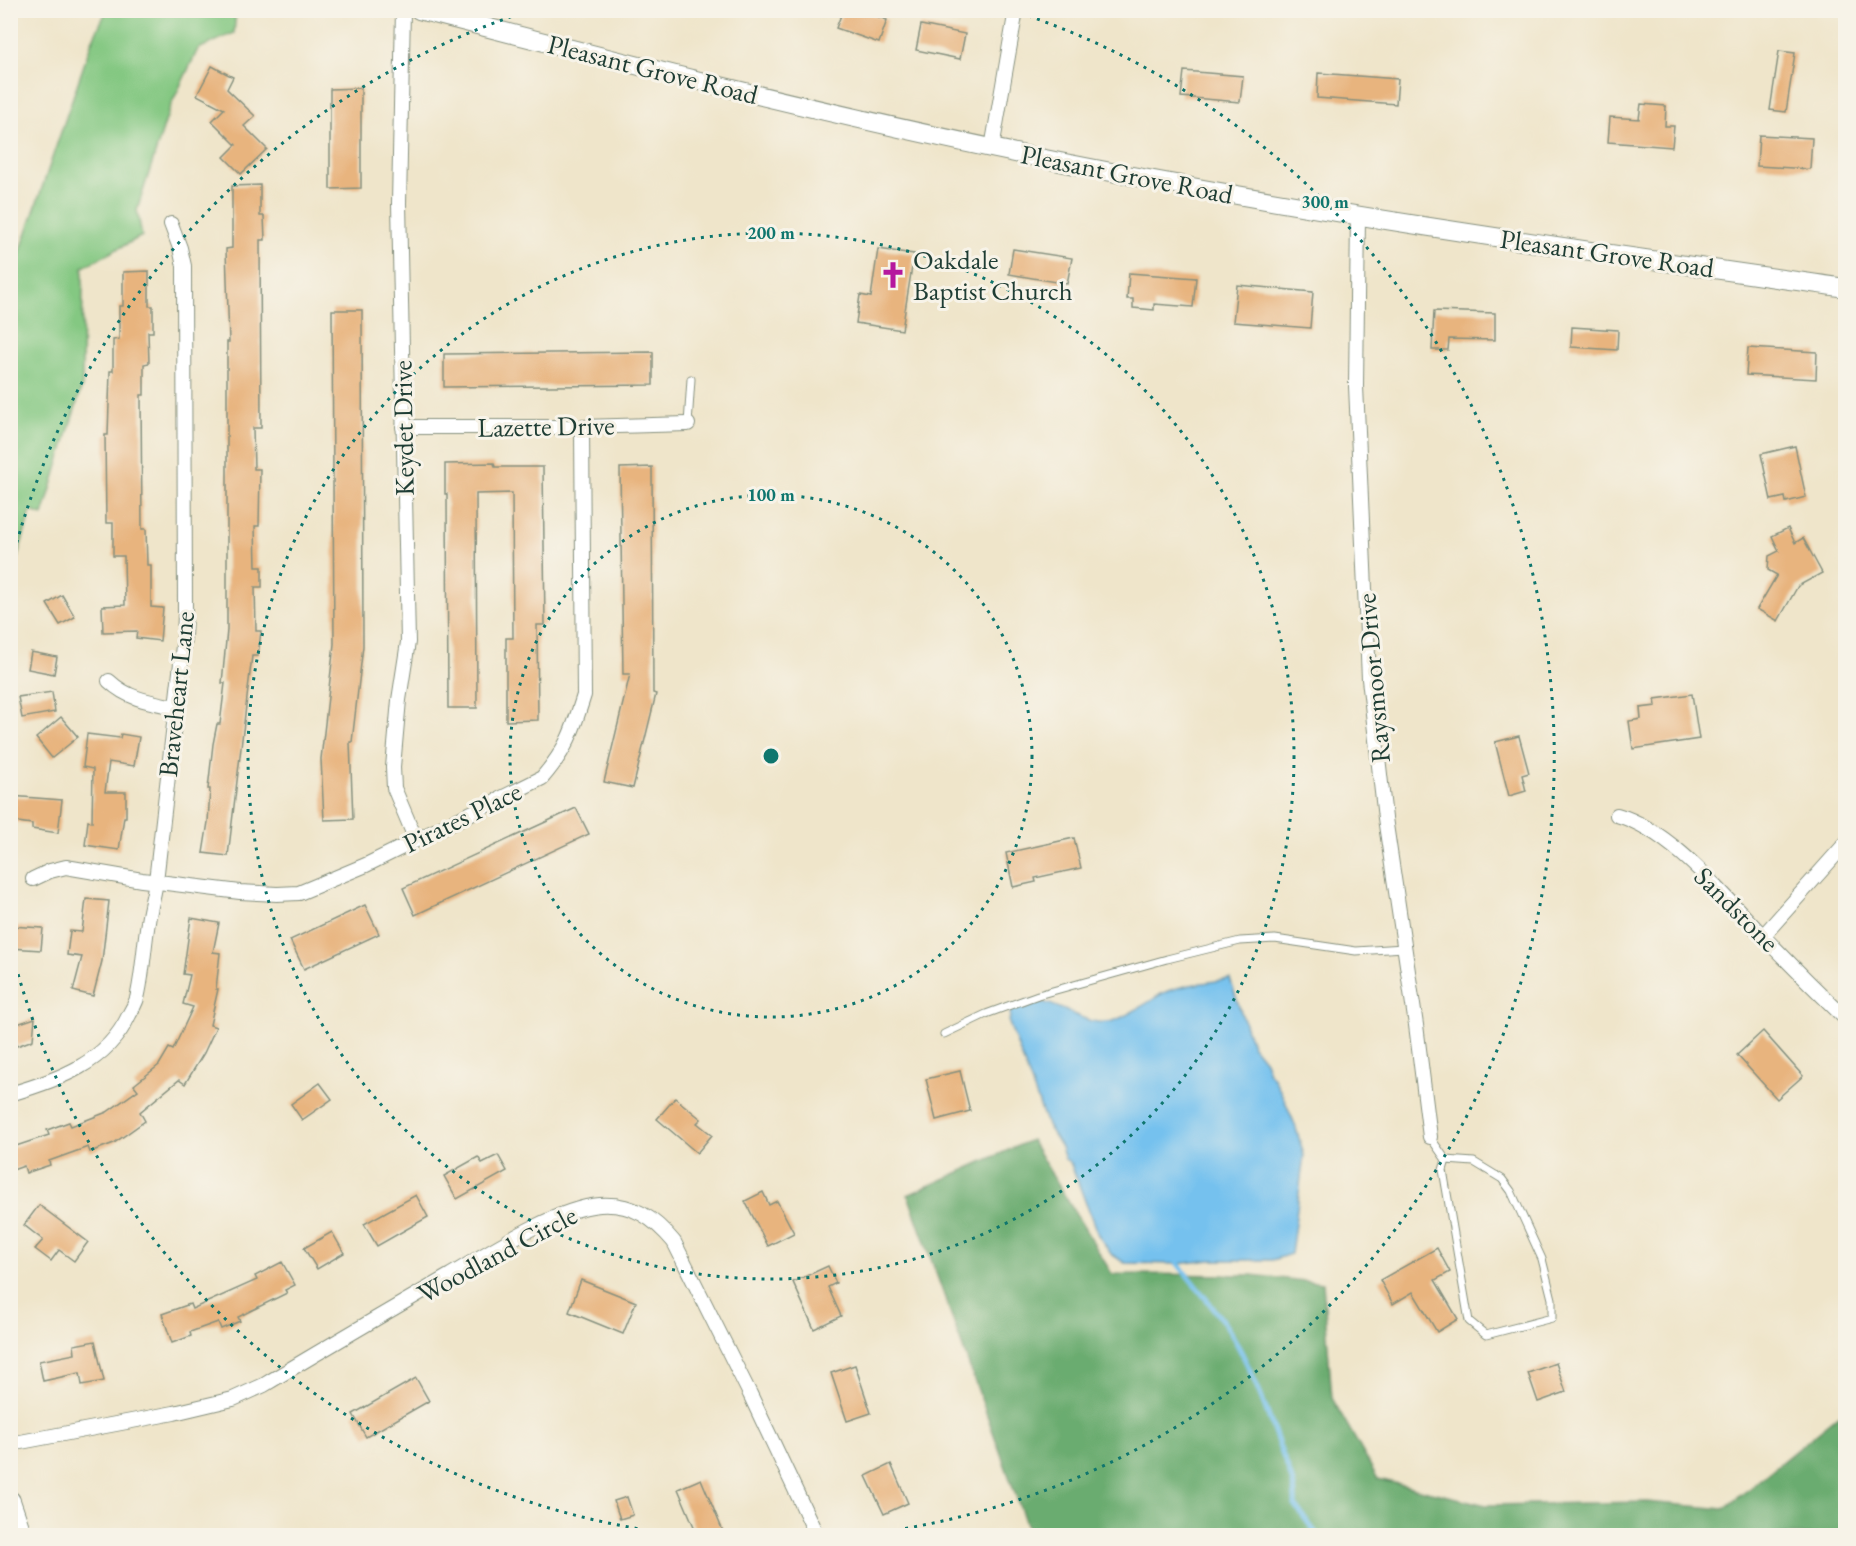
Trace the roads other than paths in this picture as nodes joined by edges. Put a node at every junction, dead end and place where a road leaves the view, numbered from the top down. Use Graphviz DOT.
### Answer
graph roads {
  1 [pos="403,10"];
  2 [pos="418,10"];
  3 [pos="1016,10"];
  4 [pos="992,148"];
  5 [pos="1358,216"];
  6 [pos="171,224"];
  7 [pos="1845,288"];
  8 [pos="691,379"];
  9 [pos="688,424"];
  10 [pos="582,427"];
  11 [pos="403,428"];
  12 [pos="109,681"];
  13 [pos="175,707"];
  14 [pos="1617,815"];
  15 [pos="416,840"];
  16 [pos="1845,843"];
  17 [pos="33,879"];
  18 [pos="156,881"];
  19 [pos="1763,936"];
  20 [pos="1404,948"];
  21 [pos="1845,1019"];
  22 [pos="944,1034"];
  23 [pos="10,1094"];
  24 [pos="1430,1137"];
  25 [pos="1446,1160"];
  26 [pos="10,1444"];
  27 [pos="10,1502"];
  28 [pos="22,1536"];
  29 [pos="817,1536"];
  1 -- 11 [label="street, Keydet Drive"];
  2 -- 4 [label="street, Pleasant Grove Road"];
  3 -- 4 [label="street"];
  4 -- 5 [label="street, Pleasant Grove Road"];
  5 -- 7 [label="street, Pleasant Grove Road"];
  5 -- 20 [label="street, Raysmoor Drive"];
  6 -- 13 [label="street, Braveheart Lane"];
  8 -- 9 [label="lane"];
  9 -- 10 [label="street, Lazette Drive"];
  10 -- 11 [label="street, Lazette Drive"];
  10 -- 15 [label="street, Pirates Place"];
  11 -- 15 [label="street, Keydet Drive"];
  12 -- 13 [label="street"];
  13 -- 18 [label="street, Braveheart Lane"];
  14 -- 19 [label="street, Sandstone"];
  15 -- 18 [label="street, Pirates Place"];
  16 -- 19 [label="street"];
  17 -- 18 [label="street, Pirates Place"];
  18 -- 23 [label="street, Braveheart Lane"];
  19 -- 21 [label="street, Sandstone"];
  20 -- 22 [label="lane"];
  20 -- 24 [label="street, Raysmoor Drive"];
  24 -- 25 [label="lane"];
  25 -- 25 [label="lane"];
  26 -- 29 [label="street, Woodland Circle"];
  27 -- 28 [label="main road"];
}
